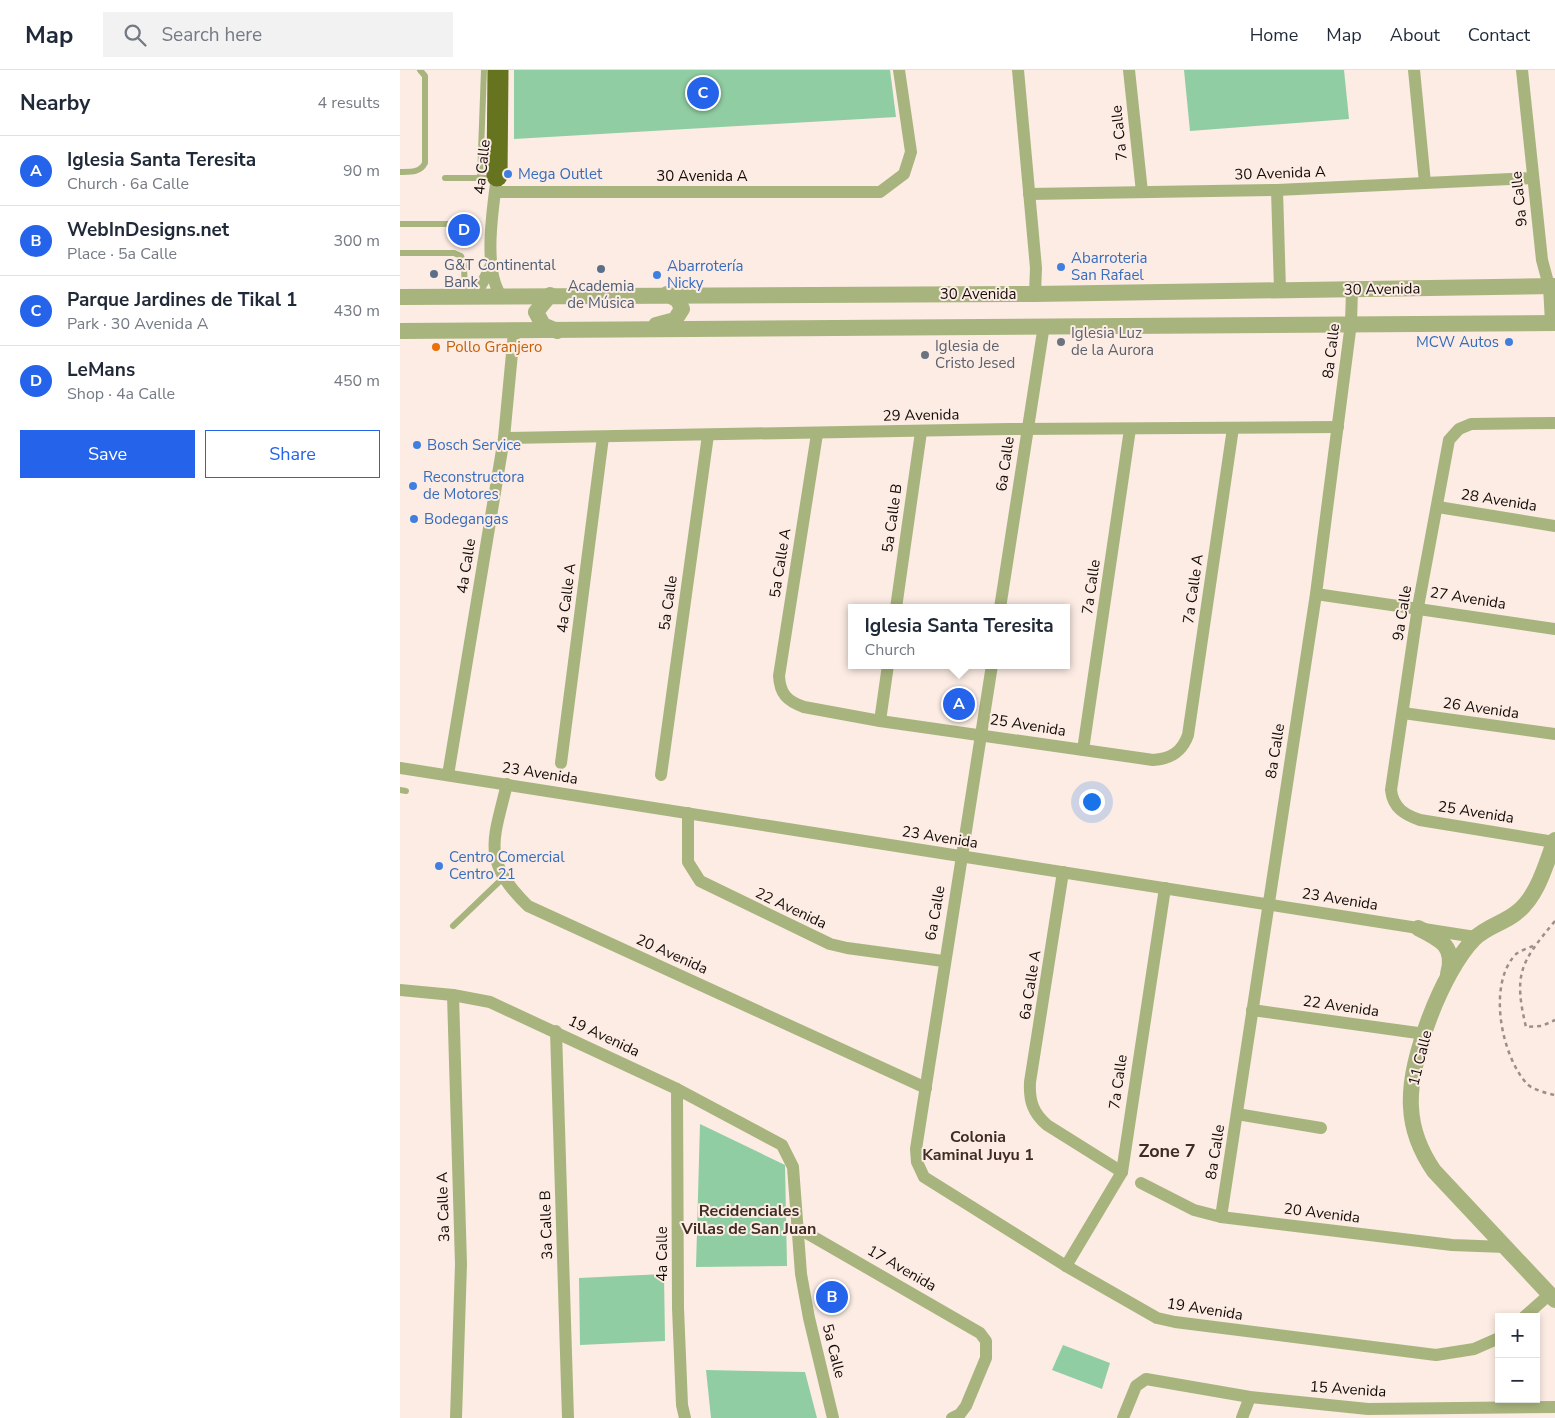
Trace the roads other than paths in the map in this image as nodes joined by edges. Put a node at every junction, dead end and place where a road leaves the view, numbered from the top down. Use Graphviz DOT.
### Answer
graph roads {
  1 [pos="420,70"];
  2 [pos="899,70"];
  3 [pos="1018,70"];
  4 [pos="1129,70"];
  5 [pos="1414,70"];
  6 [pos="1522,70"];
  7 [pos="494,81"];
  8 [pos="400,172"];
  9 [pos="491,174"];
  10 [pos="445,178"];
  11 [pos="1533,178"];
  12 [pos="1425,183"];
  13 [pos="1277,190"];
  14 [pos="1142,192"];
  15 [pos="1029,194"];
  16 [pos="400,224"];
  17 [pos="448,224"];
  18 [pos="400,253"];
  19 [pos="490,267"];
  20 [pos="1552,286"];
  21 [pos="1280,290"];
  22 [pos="1352,290"];
  23 [pos="667,294"];
  24 [pos="1034,294"];
  25 [pos="550,295"];
  26 [pos="400,296"];
  27 [pos="465,296"];
  28 [pos="507,296"];
  29 [pos="1351,323"];
  30 [pos="1553,323"];
  31 [pos="1044,325"];
  32 [pos="636,330"];
  33 [pos="400,331"];
  34 [pos="557,331"];
  35 [pos="514,332"];
  36 [pos="1555,423"];
  37 [pos="1338,427"];
  38 [pos="1233,428"];
  39 [pos="1130,429"];
  40 [pos="1026,430"];
  41 [pos="921,432"];
  42 [pos="817,434"];
  43 [pos="708,435"];
  44 [pos="603,436"];
  45 [pos="504,438"];
  46 [pos="1438,507"];
  47 [pos="1555,526"];
  48 [pos="1316,594"];
  49 [pos="897,604"];
  50 [pos="1001,604"];
  51 [pos="1418,607"];
  52 [pos="1555,628"];
  53 [pos="887,669"];
  54 [pos="991,669"];
  55 [pos="784,697"];
  56 [pos="1403,714"];
  57 [pos="880,721"];
  58 [pos="982,734"];
  59 [pos="1555,734"];
  60 [pos="1083,750"];
  61 [pos="1179,752"];
  62 [pos="561,763"];
  63 [pos="400,768"];
  64 [pos="448,775"];
  65 [pos="661,775"];
  66 [pos="507,784"];
  67 [pos="1398,807"];
  68 [pos="688,812"];
  69 [pos="1554,841"];
  70 [pos="962,858"];
  71 [pos="1063,872"];
  72 [pos="502,879"];
  73 [pos="1165,888"];
  74 [pos="1267,904"];
  75 [pos="453,926"];
  76 [pos="1418,928"];
  77 [pos="1475,937"];
  78 [pos="944,961"];
  79 [pos="1448,974"];
  80 [pos="400,990"];
  81 [pos="454,995"];
  82 [pos="1252,1010"];
  83 [pos="556,1031"];
  84 [pos="1425,1034"];
  85 [pos="926,1088"];
  86 [pos="677,1089"];
  87 [pos="1237,1114"];
  88 [pos="1321,1128"];
  89 [pos="782,1145"];
  90 [pos="918,1167"];
  91 [pos="1122,1172"];
  92 [pos="1141,1183"];
  93 [pos="1221,1217"];
  94 [pos="798,1228"];
  95 [pos="1505,1247"];
  96 [pos="1066,1266"];
  97 [pos="1552,1297"];
  98 [pos="1530,1313"];
  99 [pos="1495,1340"];
  100 [pos="1250,1397"];
  101 [pos="1555,1407"];
  102 [pos="1366,1413"];
  103 [pos="1488,1413"];
  104 [pos="456,1418"];
  105 [pos="568,1418"];
  106 [pos="685,1418"];
  107 [pos="833,1418"];
  108 [pos="952,1418"];
  109 [pos="1123,1418"];
  110 [pos="1242,1418"];
  1 -- 8 [label="lane"];
  2 -- 9 [label="street, 30 Avenida A"];
  3 -- 15 [label="street"];
  4 -- 14 [label="street, 7a Calle"];
  5 -- 12 [label="street"];
  6 -- 11 [label="street, 9a Calle"];
  7 -- 9 [label="street, 4a Calle"];
  7 -- 9 [label="highway"];
  9 -- 10 [label="lane"];
  9 -- 19 [label="street, 4a Calle"];
  11 -- 12 [label="street, 30 Avenida A"];
  11 -- 20 [label="street, 9a Calle"];
  12 -- 13 [label="street, 30 Avenida A"];
  13 -- 14 [label="street, 30 Avenida A"];
  13 -- 21 [label="street"];
  14 -- 15 [label="street, 30 Avenida A"];
  15 -- 24 [label="street"];
  16 -- 17 [label="lane"];
  18 -- 27 [label="lane"];
  19 -- 27 [label="street, 4a Calle"];
  19 -- 28 [label="street, 4a Calle"];
  20 -- 22 [label="street, 30 Avenida"];
  20 -- 30 [label="street, 9a Calle"];
  21 -- 22 [label="street, 30 Avenida"];
  21 -- 24 [label="street, 30 Avenida"];
  22 -- 29 [label="street, 8a Calle"];
  23 -- 24 [label="street, 30 Avenida"];
  23 -- 25 [label="street, 30 Avenida"];
  23 -- 32 [label="street"];
  25 -- 28 [label="street, 30 Avenida"];
  25 -- 34 [label="street"];
  26 -- 27 [label="street, 30 Avenida"];
  27 -- 28 [label="street, 30 Avenida"];
  29 -- 30 [label="street, 30 Avenida"];
  29 -- 31 [label="street, 30 Avenida"];
  29 -- 37 [label="street, 8a Calle"];
  31 -- 32 [label="street, 30 Avenida"];
  31 -- 40 [label="street, 6a Calle"];
  32 -- 34 [label="street, 30 Avenida"];
  33 -- 35 [label="street, 30 Avenida"];
  34 -- 35 [label="street, 30 Avenida"];
  35 -- 45 [label="street, 4a Calle"];
  36 -- 46 [label="street, 9a Calle"];
  37 -- 38 [label="street, 29 Avenida"];
  37 -- 48 [label="street, 8a Calle"];
  38 -- 39 [label="street, 29 Avenida"];
  38 -- 61 [label="street, 7a Calle A"];
  39 -- 40 [label="street, 29 Avenida"];
  39 -- 60 [label="street, 7a Calle"];
  40 -- 41 [label="street, 29 Avenida"];
  40 -- 50 [label="street, 6a Calle"];
  41 -- 42 [label="street, 29 Avenida"];
  41 -- 49 [label="street, 5a Calle B"];
  42 -- 43 [label="street, 29 Avenida"];
  42 -- 55 [label="street, 5a Calle A"];
  43 -- 44 [label="street, 29 Avenida"];
  43 -- 65 [label="street, 5a Calle"];
  44 -- 45 [label="street, 29 Avenida"];
  44 -- 62 [label="street, 4a Calle A"];
  45 -- 64 [label="street, 4a Calle"];
  46 -- 47 [label="street, 28 Avenida"];
  46 -- 51 [label="street, 9a Calle"];
  48 -- 51 [label="street, 27 Avenida"];
  48 -- 74 [label="street, 8a Calle"];
  51 -- 52 [label="street, 27 Avenida"];
  51 -- 56 [label="street, 9a Calle"];
  53 -- 57 [label="street"];
  54 -- 58 [label="street, 6a Calle"];
  55 -- 57 [label="street, 25 Avenida"];
  56 -- 59 [label="street, 26 Avenida"];
  56 -- 67 [label="street, 9a Calle"];
  57 -- 58 [label="street, 25 Avenida"];
  58 -- 60 [label="street, 25 Avenida"];
  58 -- 70 [label="street, 6a Calle"];
  60 -- 61 [label="street, 25 Avenida"];
  63 -- 64 [label="street, 23 Avenida"];
  64 -- 66 [label="street, 23 Avenida"];
  66 -- 68 [label="street, 23 Avenida"];
  66 -- 72 [label="street, 20 Avenida"];
  67 -- 69 [label="street, 25 Avenida"];
  68 -- 70 [label="street, 23 Avenida"];
  68 -- 78 [label="street, 22 Avenida"];
  69 -- 77 [label="street, 11 Calle"];
  70 -- 71 [label="street, 23 Avenida"];
  70 -- 78 [label="street, 6a Calle"];
  71 -- 73 [label="street, 23 Avenida"];
  71 -- 91 [label="street, 6a Calle A"];
  72 -- 75 [label="lane"];
  72 -- 85 [label="street, 20 Avenida"];
  73 -- 74 [label="street, 23 Avenida"];
  73 -- 91 [label="street, 7a Calle"];
  74 -- 76 [label="street, 23 Avenida"];
  74 -- 82 [label="street, 8a Calle"];
  76 -- 77 [label="street, 23 Avenida"];
  76 -- 79 [label="street"];
  77 -- 79 [label="street, 11 Calle"];
  78 -- 85 [label="street, 6a Calle"];
  79 -- 84 [label="street, 11 Calle"];
  80 -- 81 [label="street, 19 Avenida"];
  81 -- 83 [label="street, 19 Avenida"];
  81 -- 104 [label="street, 3a Calle A"];
  82 -- 84 [label="street, 22 Avenida"];
  82 -- 87 [label="street, 8a Calle"];
  83 -- 86 [label="street, 19 Avenida"];
  83 -- 105 [label="street, 3a Calle B"];
  84 -- 95 [label="street, 11 Calle"];
  85 -- 90 [label="street, 6a Calle"];
  86 -- 89 [label="street, 19 Avenida"];
  86 -- 106 [label="street, 4a Calle"];
  87 -- 88 [label="street"];
  87 -- 93 [label="street, 8a Calle"];
  89 -- 94 [label="street, 5a Calle"];
  90 -- 96 [label="street, 19 Avenida"];
  91 -- 96 [label="street, 7a Calle"];
  92 -- 93 [label="street, 20 Avenida"];
  93 -- 95 [label="street, 20 Avenida"];
  94 -- 107 [label="street, 5a Calle"];
  94 -- 108 [label="street, 17 Avenida"];
  95 -- 97 [label="street, 11 Calle"];
  96 -- 99 [label="street, 19 Avenida"];
  97 -- 98 [label="street"];
  100 -- 102 [label="street, 15 Avenida"];
  100 -- 109 [label="street, 15 Avenida"];
  100 -- 110 [label="street"];
  101 -- 103 [label="street, 15 Avenida"];
  102 -- 103 [label="street, 15 Avenida"];
}
